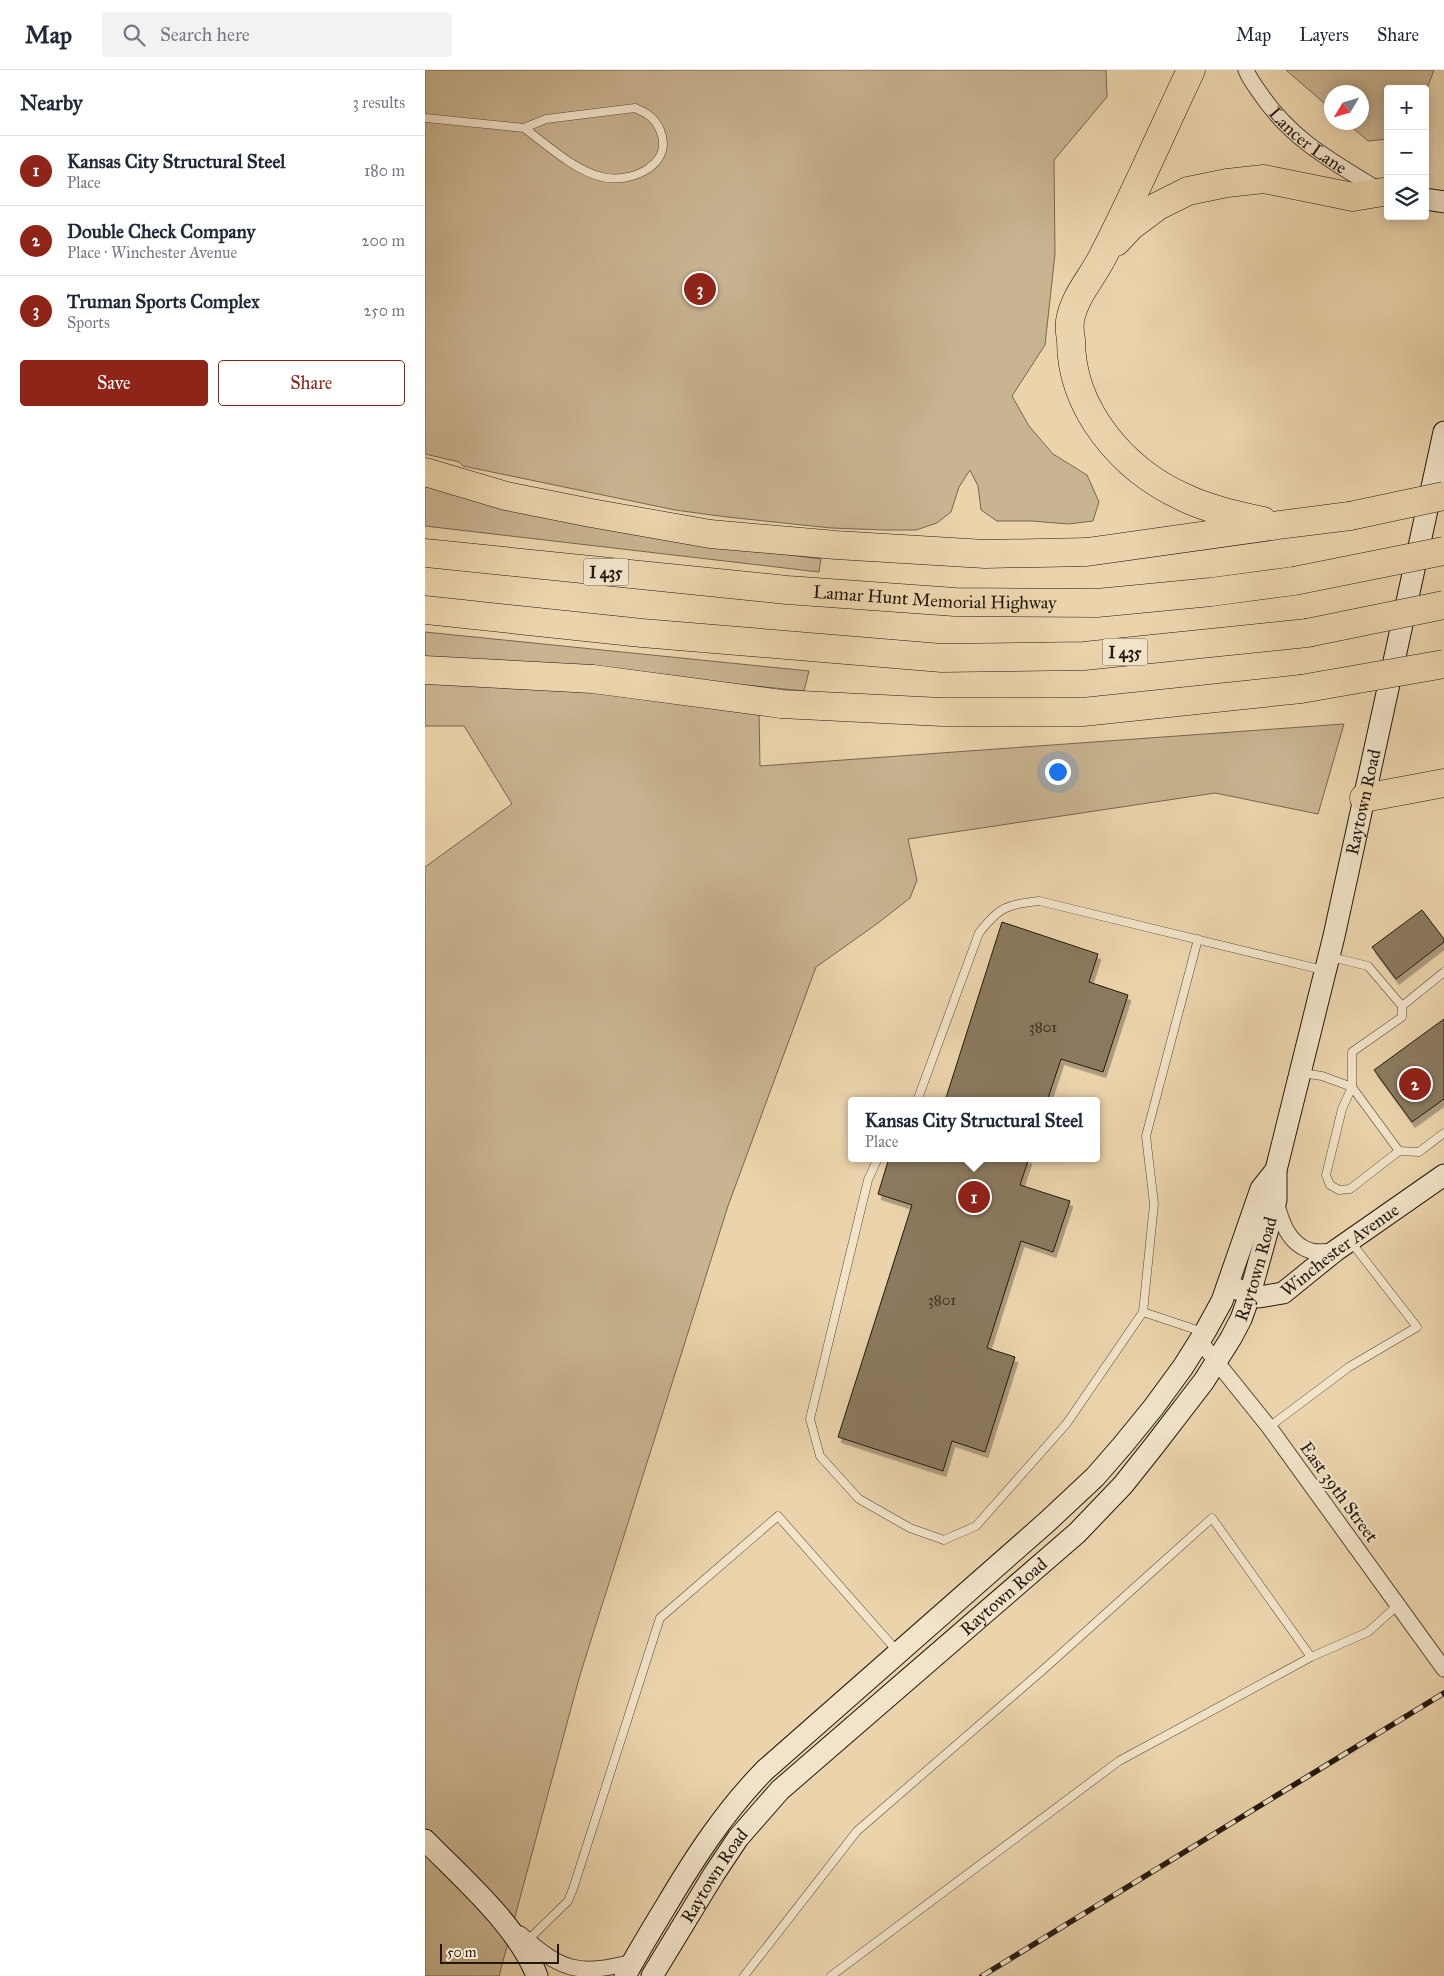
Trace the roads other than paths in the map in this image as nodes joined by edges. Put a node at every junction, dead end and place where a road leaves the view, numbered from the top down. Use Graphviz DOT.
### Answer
graph roads {
  1 [pos="1191,70"];
  2 [pos="1246,70"];
  3 [pos="425,118"];
  4 [pos="523,128"];
  5 [pos="1384,192"];
  6 [pos="1384,193"];
  7 [pos="1429,200"];
  8 [pos="1444,202"];
  9 [pos="1103,256"];
  10 [pos="1444,432"];
  11 [pos="425,472"];
  12 [pos="1444,496"];
  13 [pos="1279,525"];
  14 [pos="1444,550"];
  15 [pos="425,553"];
  16 [pos="1444,605"];
  17 [pos="425,610"];
  18 [pos="1444,664"];
  19 [pos="425,670"];
  20 [pos="1444,783"];
  21 [pos="1363,798"];
  22 [pos="1197,939"];
  23 [pos="1327,964"];
  24 [pos="1444,972"];
  25 [pos="1402,1006"];
  26 [pos="1300,1073"];
  27 [pos="1352,1088"];
  28 [pos="918,1097"];
  29 [pos="1444,1133"];
  30 [pos="1399,1152"];
  31 [pos="876,1162"];
  32 [pos="1276,1170"];
  33 [pos="1444,1175"];
  34 [pos="1276,1200"];
  35 [pos="1343,1246"];
  36 [pos="1228,1286"];
  37 [pos="1250,1294"];
  38 [pos="1143,1312"];
  39 [pos="1202,1336"];
  40 [pos="1217,1362"];
  41 [pos="1269,1427"];
  42 [pos="977,1584"];
  43 [pos="994,1605"];
  44 [pos="1398,1605"];
  45 [pos="899,1653"];
  46 [pos="1311,1657"];
  47 [pos="1444,1669"];
  48 [pos="763,1772"];
  49 [pos="780,1790"];
  50 [pos="425,1840"];
  51 [pos="500,1917"];
  52 [pos="527,1941"];
  53 [pos="629,1969"];
  54 [pos="537,1976"];
  55 [pos="652,1976"];
  56 [pos="744,1976"];
  57 [pos="831,1976"];
  1 -- 9 [label="highway"];
  2 -- 5 [label="street, Lancer Lane"];
  3 -- 4 [label="lane"];
  4 -- 4 [label="lane"];
  6 -- 9 [label="highway"];
  7 -- 8 [label="main road"];
  9 -- 13 [label="highway"];
  10 -- 21 [label="main road, Raytown Road"];
  11 -- 13 [label="highway"];
  12 -- 13 [label="highway, bridge"];
  14 -- 15 [label="highway, Lamar Hunt Memorial Highway / I 435, bridge"];
  16 -- 17 [label="highway, I 435, bridge"];
  18 -- 19 [label="highway, bridge"];
  20 -- 21 [label="highway"];
  21 -- 23 [label="main road, Raytown Road"];
  22 -- 23 [label="lane"];
  22 -- 28 [label="lane"];
  22 -- 38 [label="lane"];
  23 -- 25 [label="lane"];
  23 -- 26 [label="main road, Raytown Road"];
  24 -- 25 [label="lane"];
  25 -- 27 [label="lane"];
  26 -- 27 [label="lane"];
  26 -- 32 [label="main road, Raytown Road"];
  27 -- 30 [label="lane"];
  27 -- 30 [label="lane"];
  29 -- 30 [label="lane"];
  31 -- 38 [label="lane"];
  32 -- 34 [label="main road, Raytown Road"];
  32 -- 36 [label="main road, Raytown Road"];
  33 -- 35 [label="main road, Winchester Avenue"];
  34 -- 35 [label="street"];
  34 -- 37 [label="main road, Raytown Road"];
  35 -- 37 [label="main road, Winchester Avenue"];
  35 -- 41 [label="lane"];
  36 -- 37 [label="main road, Winchester Avenue"];
  36 -- 39 [label="main road, Raytown Road"];
  37 -- 40 [label="main road, Raytown Road"];
  38 -- 39 [label="lane"];
  39 -- 40 [label="street, East 39th Street"];
  39 -- 42 [label="main road, Raytown Road"];
  40 -- 41 [label="street, East 39th Street"];
  40 -- 43 [label="main road, Raytown Road"];
  41 -- 44 [label="street, East 39th Street"];
  42 -- 43 [label="main road"];
  42 -- 45 [label="main road, Raytown Road"];
  43 -- 49 [label="main road, Raytown Road"];
  44 -- 46 [label="lane"];
  44 -- 47 [label="street, East 39th Street"];
  45 -- 48 [label="main road, Raytown Road"];
  45 -- 52 [label="lane"];
  46 -- 56 [label="lane"];
  46 -- 57 [label="lane"];
  48 -- 49 [label="main road"];
  48 -- 53 [label="main road, Raytown Road"];
  49 -- 55 [label="main road, Raytown Road"];
  50 -- 51 [label="main road"];
  51 -- 52 [label="street, Raytown Road"];
  51 -- 54 [label="main road"];
  52 -- 53 [label="street, Raytown Road"];
}
